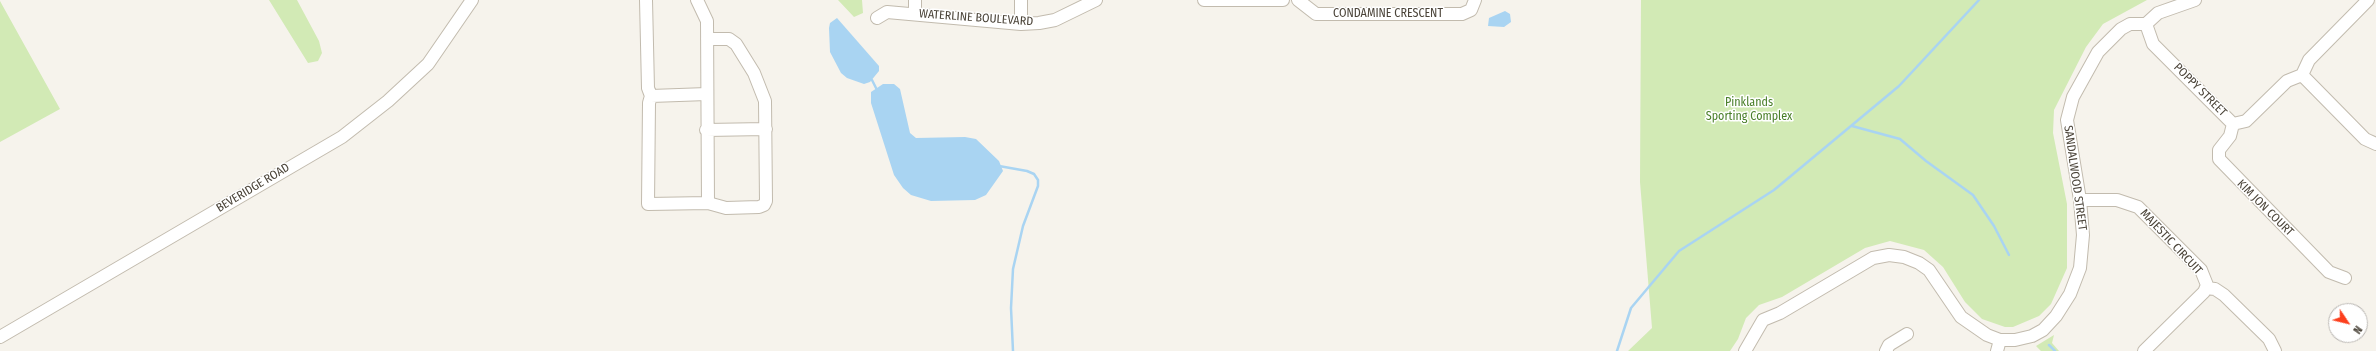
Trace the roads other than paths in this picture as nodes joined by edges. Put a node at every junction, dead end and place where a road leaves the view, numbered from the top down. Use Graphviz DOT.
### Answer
graph roads {
  1 [pos="472,0"];
  2 [pos="646,0"];
  3 [pos="697,0"];
  4 [pos="915,0"];
  5 [pos="1021,0"];
  6 [pos="1096,0"];
  7 [pos="1205,0"];
  8 [pos="1283,0"];
  9 [pos="1298,0"];
  10 [pos="1475,0"];
  11 [pos="2195,0"];
  12 [pos="2368,0"];
  13 [pos="915,14"];
  14 [pos="877,18"];
  15 [pos="1021,24"];
  16 [pos="2146,24"];
  17 [pos="707,39"];
  18 [pos="2302,75"];
  19 [pos="707,94"];
  20 [pos="651,96"];
  21 [pos="2233,124"];
  22 [pos="766,129"];
  23 [pos="706,130"];
  24 [pos="2376,144"];
  25 [pos="2080,200"];
  26 [pos="708,203"];
  27 [pos="2344,278"];
  28 [pos="2206,288"];
  29 [pos="1907,334"];
  30 [pos="0,337"];
  31 [pos="1999,345"];
  32 [pos="1745,351"];
  33 [pos="1886,351"];
  34 [pos="2144,351"];
  35 [pos="2275,351"];
  1 -- 30 [label="street, BEVERIDGE ROAD"];
  2 -- 20 [label="street"];
  3 -- 17 [label="street"];
  4 -- 13 [label="street"];
  5 -- 15 [label="street"];
  6 -- 15 [label="street, WATERLINE BOULEVARD"];
  7 -- 8 [label="street"];
  9 -- 10 [label="street, CONDAMINE CRESCENT"];
  11 -- 16 [label="street"];
  12 -- 18 [label="street"];
  13 -- 14 [label="street, WATERLINE BOULEVARD"];
  13 -- 15 [label="street, WATERLINE BOULEVARD"];
  16 -- 21 [label="street, POPPY STREET"];
  16 -- 25 [label="street, SANDALWOOD STREET"];
  17 -- 19 [label="street"];
  17 -- 22 [label="street"];
  18 -- 21 [label="street, POPPY STREET"];
  18 -- 24 [label="street"];
  19 -- 20 [label="street"];
  19 -- 23 [label="street"];
  20 -- 26 [label="street"];
  21 -- 27 [label="street, KIM JON COURT"];
  22 -- 23 [label="street"];
  22 -- 26 [label="street"];
  23 -- 26 [label="street"];
  25 -- 28 [label="street, MAJESTIC CIRCUIT"];
  25 -- 31 [label="street, SANDALWOOD STREET"];
  28 -- 34 [label="street, MAJESTIC CIRCUIT"];
  28 -- 35 [label="street, MAJESTIC CIRCUIT"];
  29 -- 33 [label="street"];
  31 -- 32 [label="street"];
}
